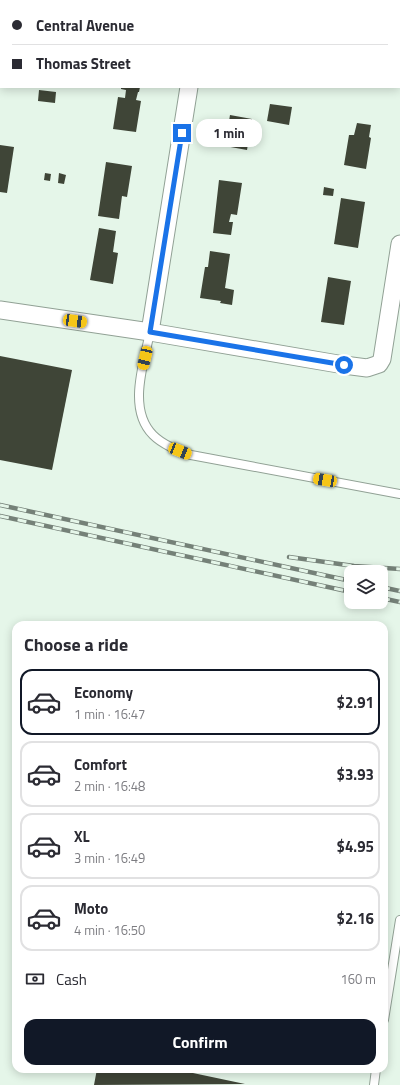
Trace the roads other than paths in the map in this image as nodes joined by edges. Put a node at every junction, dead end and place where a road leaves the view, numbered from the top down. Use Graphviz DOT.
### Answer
graph roads {
  1 [pos="189,88"];
  2 [pos="400,244"];
  3 [pos="0,310"];
  4 [pos="150,332"];
  5 [pos="400,494"];
  6 [pos="400,920"];
  7 [pos="388,995"];
  8 [pos="376,1073"];
  9 [pos="374,1085"];
  1 -- 4 [label="street"];
  2 -- 4 [label="street"];
  3 -- 4 [label="street"];
  4 -- 5 [label="lane"];
  6 -- 7 [label="lane"];
  8 -- 9 [label="lane"];
}
